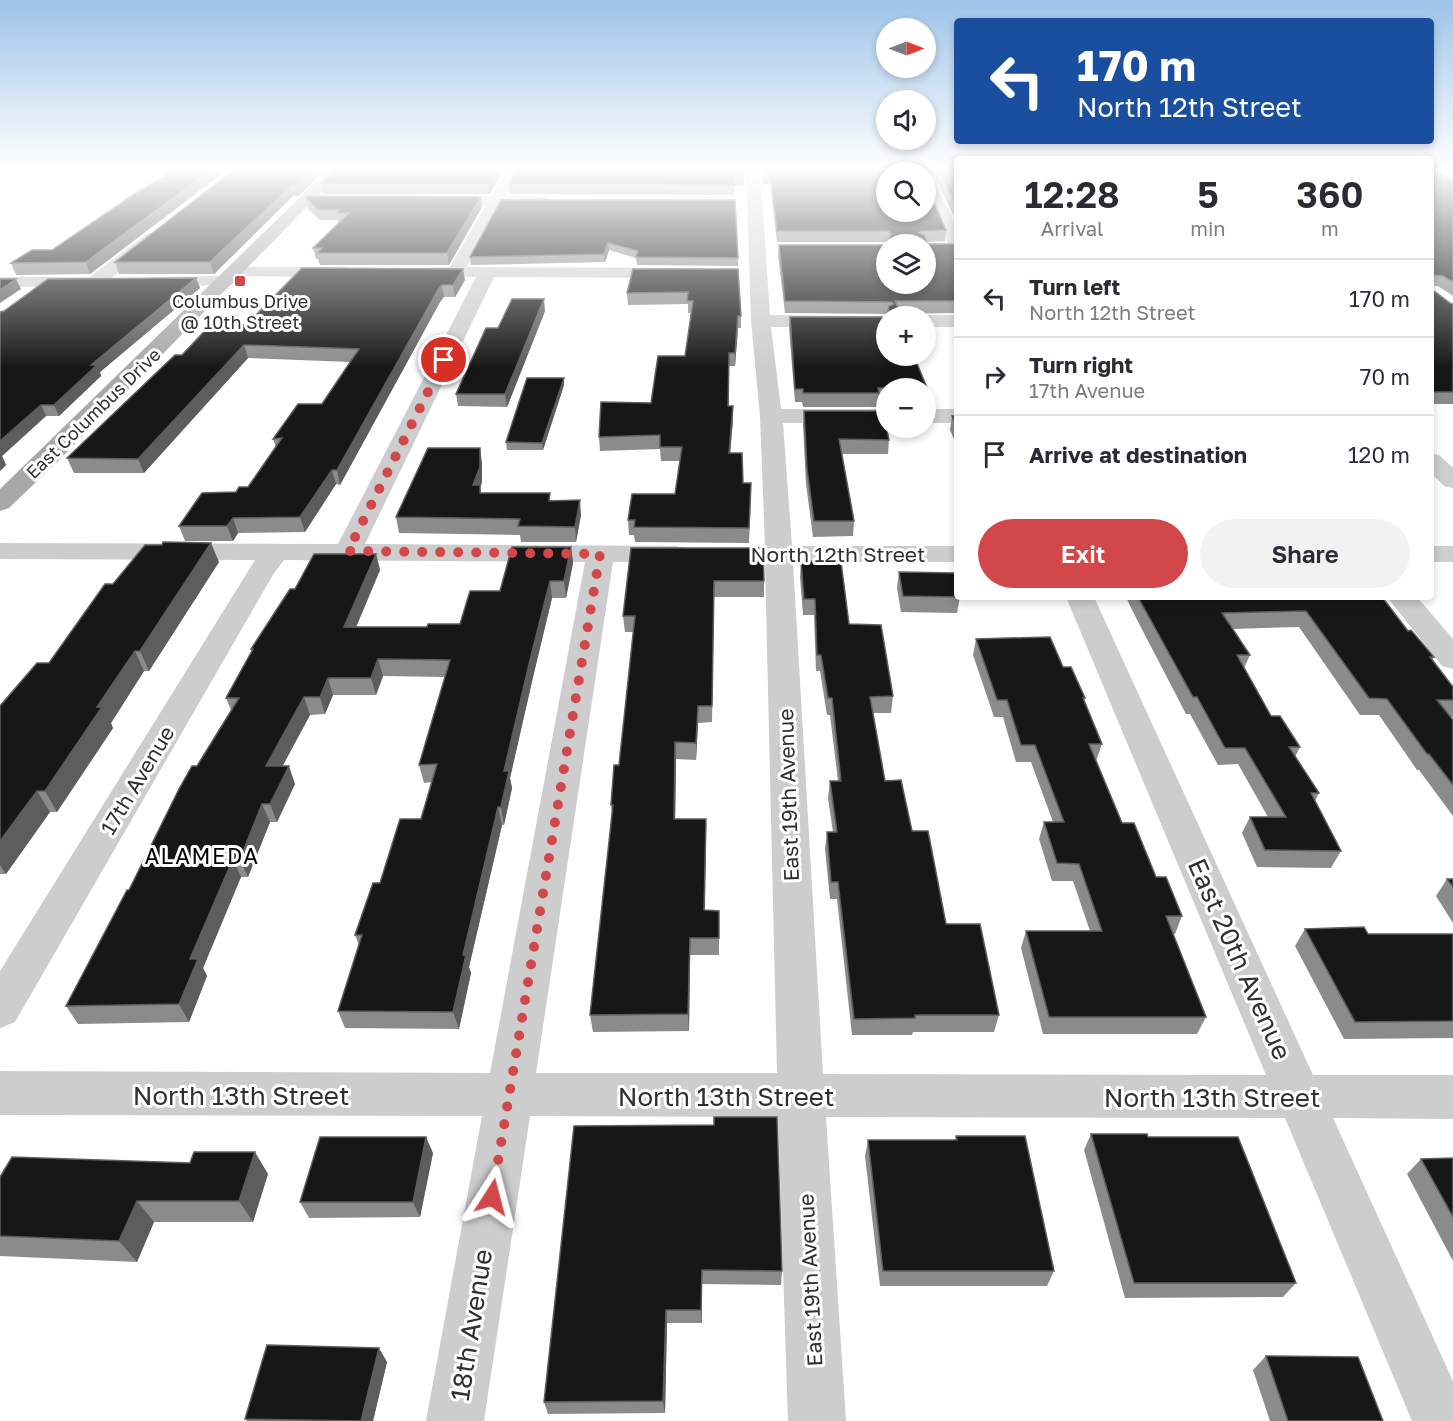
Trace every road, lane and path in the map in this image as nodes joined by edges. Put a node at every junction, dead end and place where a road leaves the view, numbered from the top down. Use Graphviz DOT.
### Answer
graph roads {
  1 [pos="155,235"];
  2 [pos="276,235"];
  3 [pos="475,235"];
  4 [pos="753,235"];
  5 [pos="954,247"];
  6 [pos="936,248"];
  7 [pos="363,272"];
  8 [pos="398,272"];
  9 [pos="455,273"];
  10 [pos="487,273"];
  11 [pos="691,273"];
  12 [pos="231,277"];
  13 [pos="0,282"];
  14 [pos="47,282"];
  15 [pos="95,282"];
  16 [pos="18,302"];
  17 [pos="761,321"];
  18 [pos="876,321"];
  19 [pos="936,321"];
  20 [pos="954,321"];
  21 [pos="771,416"];
  22 [pos="876,416"];
  23 [pos="936,416"];
  24 [pos="954,416"];
  25 [pos="1434,463"];
  26 [pos="1453,481"];
  27 [pos="0,503"];
  28 [pos="0,551"];
  29 [pos="348,551"];
  30 [pos="276,552"];
  31 [pos="600,554"];
  32 [pos="779,554"];
  33 [pos="954,554"];
  34 [pos="1434,554"];
  35 [pos="1453,554"];
  36 [pos="1081,600"];
  37 [pos="1404,600"];
  38 [pos="1453,659"];
  39 [pos="0,1009"];
  40 [pos="0,1093"];
  41 [pos="508,1096"];
  42 [pos="801,1096"];
  43 [pos="1301,1097"];
  44 [pos="1453,1097"];
  45 [pos="454,1421"];
  46 [pos="817,1421"];
  47 [pos="1441,1421"];
  1 -- 15 [label="street"];
  2 -- 12 [label="main road, East Columbus Drive"];
  3 -- 9 [label="street"];
  4 -- 17 [label="street, East 19th Avenue"];
  5 -- 6 [label="street"];
  7 -- 12 [label="street"];
  8 -- 9 [label="street"];
  9 -- 10 [label="street"];
  10 -- 11 [label="street"];
  10 -- 29 [label="street"];
  12 -- 15 [label="street"];
  12 -- 27 [label="main road, East Columbus Drive"];
  13 -- 14 [label="street"];
  14 -- 15 [label="street"];
  14 -- 16 [label="street"];
  17 -- 18 [label="street"];
  17 -- 21 [label="street, East 19th Avenue"];
  19 -- 20 [label="street"];
  21 -- 22 [label="street"];
  21 -- 32 [label="street, East 19th Avenue"];
  23 -- 24 [label="street"];
  25 -- 26 [label="street"];
  28 -- 30 [label="street, North 12th Street"];
  29 -- 30 [label="street, North 12th Street"];
  29 -- 31 [label="street, North 12th Street"];
  30 -- 39 [label="street, 17th Avenue"];
  31 -- 32 [label="street, North 12th Street"];
  31 -- 41 [label="street, 18th Avenue"];
  32 -- 33 [label="street, North 12th Street"];
  32 -- 42 [label="street, East 19th Avenue"];
  34 -- 35 [label="street"];
  36 -- 43 [label="street, East 20th Avenue"];
  37 -- 38 [label="street"];
  40 -- 41 [label="street, North 13th Street"];
  41 -- 42 [label="street, North 13th Street"];
  41 -- 45 [label="street, 18th Avenue"];
  42 -- 43 [label="street, North 13th Street"];
  42 -- 46 [label="street, East 19th Avenue"];
  43 -- 44 [label="street, North 13th Street"];
  43 -- 47 [label="street, East 20th Avenue"];
}
